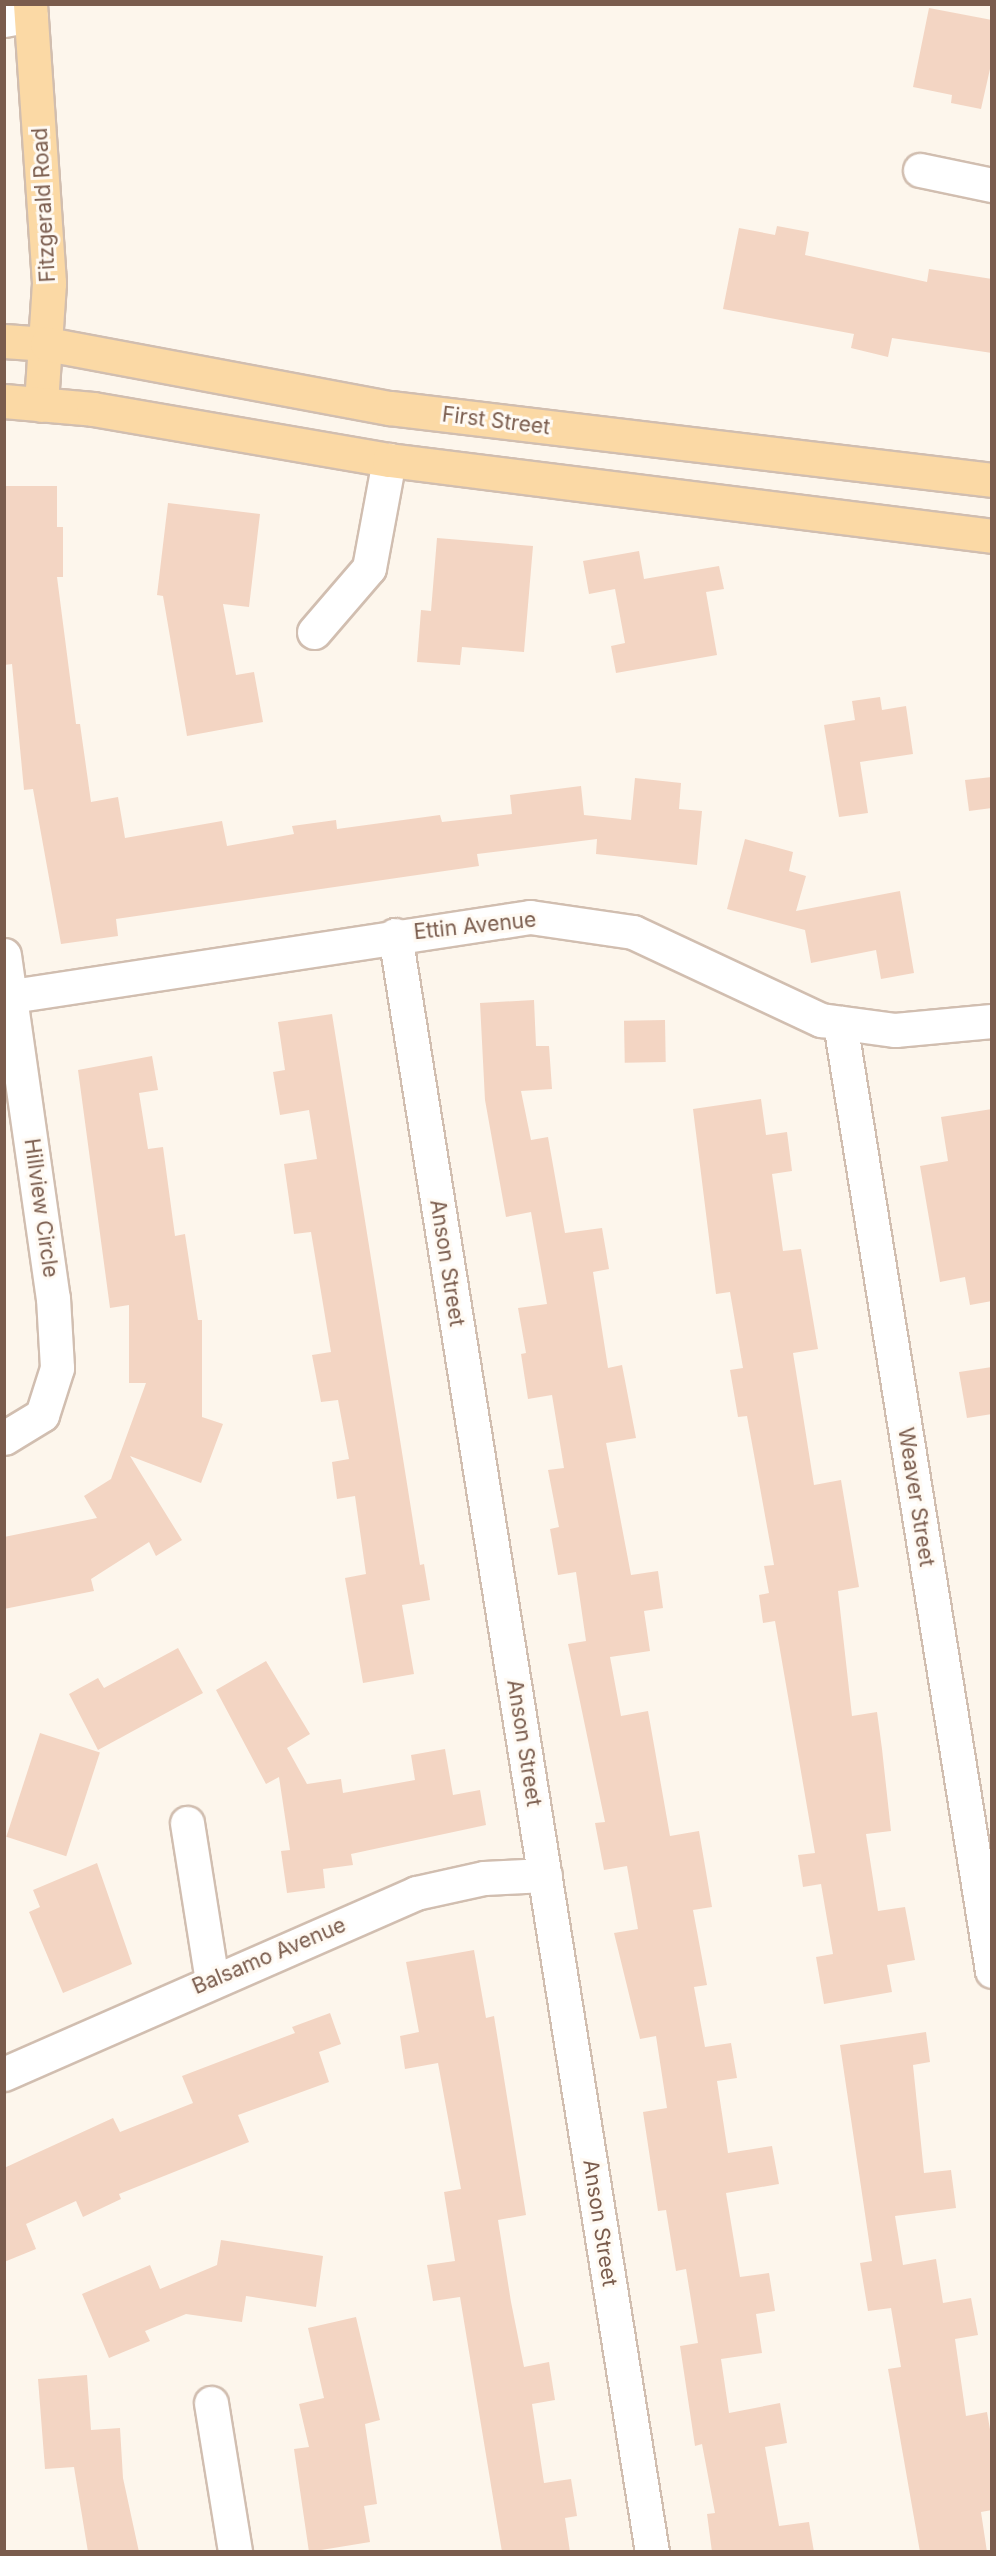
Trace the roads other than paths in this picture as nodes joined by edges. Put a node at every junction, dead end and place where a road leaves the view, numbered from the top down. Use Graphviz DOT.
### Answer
graph roads {
  1 [pos="22,13"];
  2 [pos="920,170"];
  3 [pos="992,185"];
  4 [pos="4,341"];
  5 [pos="47,344"];
  6 [pos="4,401"];
  7 [pos="41,405"];
  8 [pos="389,460"];
  9 [pos="992,480"];
  10 [pos="992,536"];
  11 [pos="314,632"];
  12 [pos="395,935"];
  13 [pos="4,956"];
  14 [pos="12,996"];
  15 [pos="992,1021"];
  16 [pos="840,1023"];
  17 [pos="4,1438"];
  18 [pos="187,1823"];
  19 [pos="545,1875"];
  20 [pos="992,1971"];
  21 [pos="212,1980"];
  22 [pos="4,2074"];
  23 [pos="212,2403"];
  24 [pos="236,2552"];
  25 [pos="652,2552"];
  1 -- 5 [label="main road, Fitzgerald Road"];
  2 -- 3 [label="street"];
  4 -- 5 [label="main road, First Street"];
  5 -- 7 [label="main road, Fitzgerald Road"];
  5 -- 9 [label="main road, First Street"];
  6 -- 7 [label="main road"];
  7 -- 8 [label="main road"];
  8 -- 10 [label="main road"];
  8 -- 11 [label="street"];
  12 -- 14 [label="street, Ettin Avenue"];
  12 -- 16 [label="street, Ettin Avenue"];
  12 -- 19 [label="street, Anson Street"];
  13 -- 14 [label="street, Hillview Circle"];
  14 -- 17 [label="street, Hillview Circle"];
  15 -- 16 [label="street, Ettin Avenue"];
  16 -- 20 [label="street, Weaver Street"];
  18 -- 21 [label="street"];
  19 -- 21 [label="street, Balsamo Avenue"];
  19 -- 25 [label="street, Anson Street"];
  21 -- 22 [label="street, Balsamo Avenue"];
  23 -- 24 [label="street"];
}
